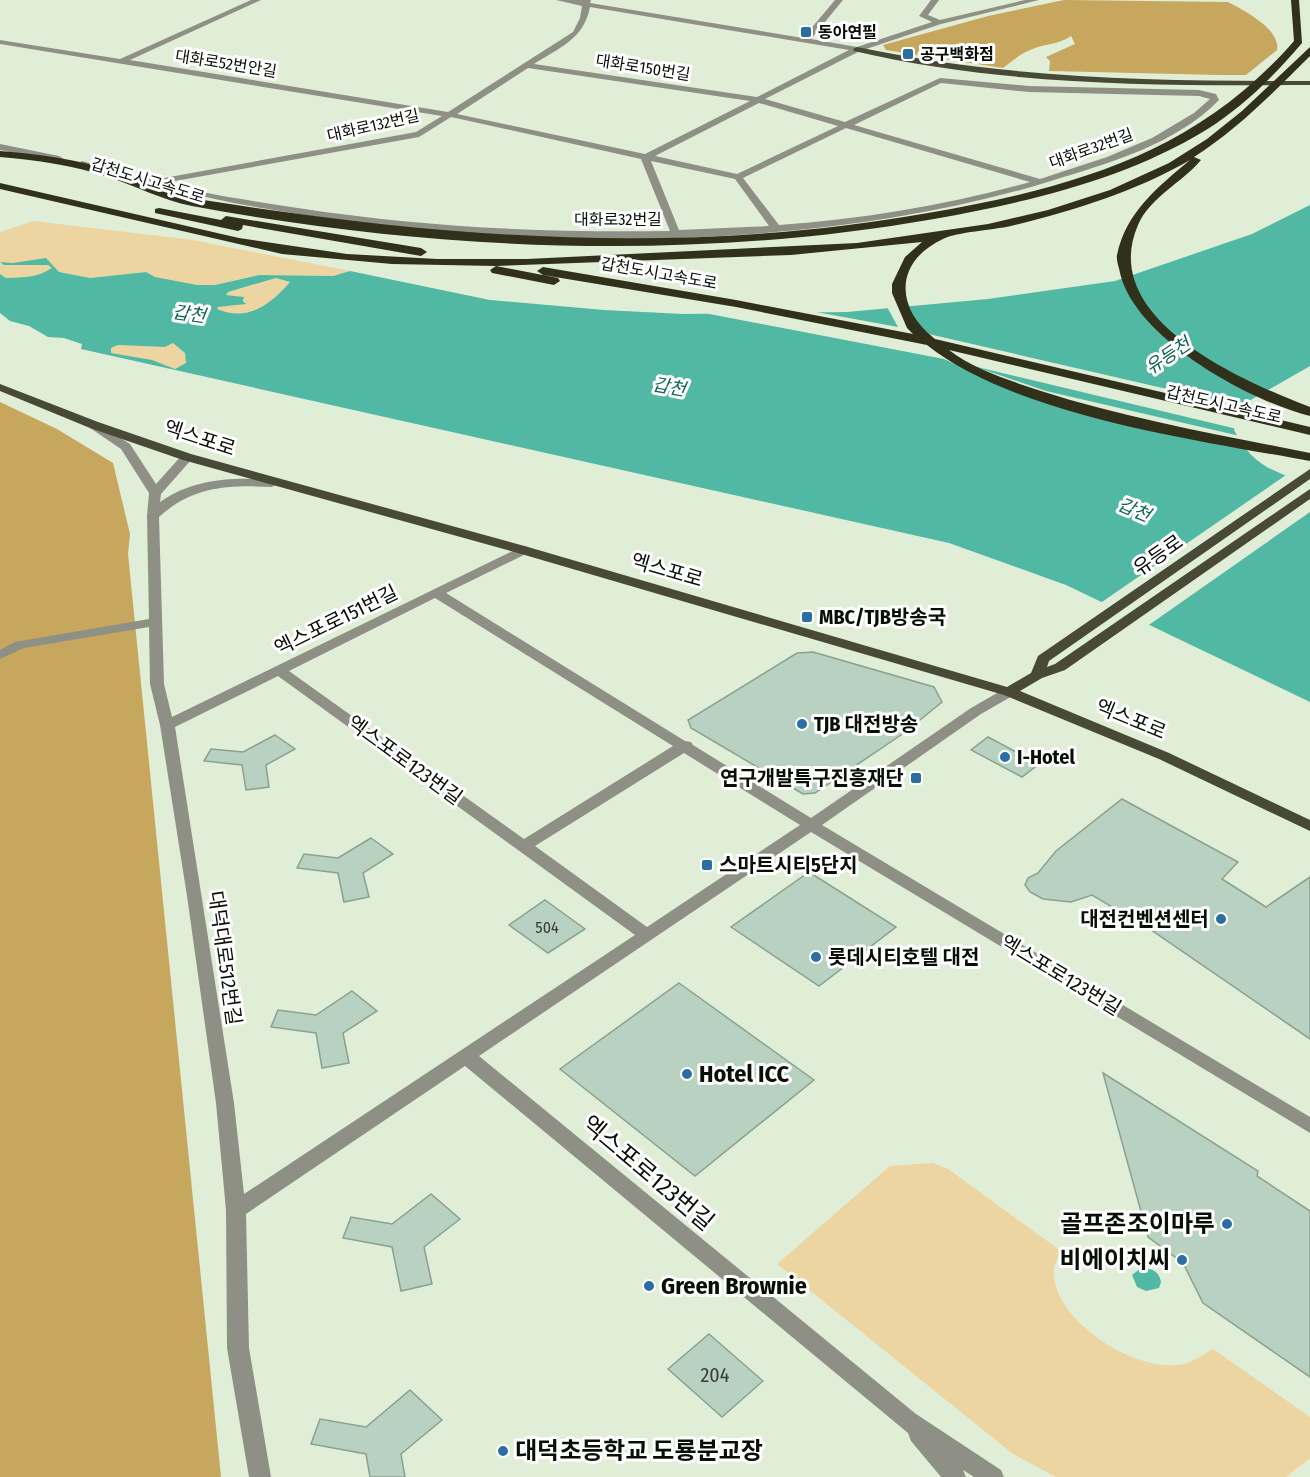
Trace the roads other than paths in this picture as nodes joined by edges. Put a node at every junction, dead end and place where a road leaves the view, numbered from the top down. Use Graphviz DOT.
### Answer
graph roads {
  1 [pos="257,0"];
  2 [pos="560,0"];
  3 [pos="840,0"];
  4 [pos="935,0"];
  5 [pos="1035,0"];
  6 [pos="1295,0"];
  7 [pos="587,2"];
  8 [pos="939,22"];
  9 [pos="805,41"];
  10 [pos="0,42"];
  11 [pos="857,49"];
  12 [pos="1310,50"];
  13 [pos="122,61"];
  14 [pos="527,65"];
  15 [pos="1310,81"];
  16 [pos="755,99"];
  17 [pos="1233,105"];
  18 [pos="447,114"];
  19 [pos="847,126"];
  20 [pos="1223,131"];
  21 [pos="0,147"];
  22 [pos="0,154"];
  23 [pos="645,158"];
  24 [pos="0,161"];
  25 [pos="0,176"];
  26 [pos="738,177"];
  27 [pos="153,182"];
  28 [pos="1041,182"];
  29 [pos="0,186"];
  30 [pos="776,228"];
  31 [pos="676,234"];
  32 [pos="314,238"];
  33 [pos="0,387"];
  34 [pos="1310,412"];
  35 [pos="94,425"];
  36 [pos="1310,431"];
  37 [pos="1310,442"];
  38 [pos="1310,457"];
  39 [pos="187,458"];
  40 [pos="1310,474"];
  41 [pos="272,483"];
  42 [pos="155,493"];
  43 [pos="1310,493"];
  44 [pos="153,516"];
  45 [pos="522,550"];
  46 [pos="436,593"];
  47 [pos="156,622"];
  48 [pos="0,655"];
  49 [pos="279,670"];
  50 [pos="1037,675"];
  51 [pos="1010,692"];
  52 [pos="167,725"];
  53 [pos="686,745"];
  54 [pos="811,825"];
  55 [pos="1310,825"];
  56 [pos="524,846"];
  57 [pos="647,935"];
  58 [pos="466,1056"];
  59 [pos="1310,1126"];
  60 [pos="236,1210"];
  61 [pos="908,1421"];
  62 [pos="260,1477"];
  63 [pos="955,1477"];
  64 [pos="993,1477"];
  1 -- 13 [label="street"];
  2 -- 7 [label="street"];
  3 -- 9 [label="street"];
  4 -- 8 [label="street"];
  5 -- 8 [label="street"];
  6 -- 17 [label="highway"];
  7 -- 9 [label="street"];
  7 -- 14 [label="street, 대화로132번길"];
  8 -- 11 [label="street"];
  9 -- 11 [label="street"];
  10 -- 13 [label="street, 대화로52번안길"];
  11 -- 15 [label="main road"];
  11 -- 16 [label="street"];
  12 -- 20 [label="highway"];
  13 -- 18 [label="street, 대화로52번안길"];
  14 -- 16 [label="street, 대화로150번길"];
  14 -- 18 [label="street, 대화로132번길"];
  16 -- 19 [label="street, 대화로150번길"];
  16 -- 23 [label="street"];
  17 -- 22 [label="highway"];
  17 -- 38 [label="highway"];
  18 -- 23 [label="street, 대화로52번안길"];
  18 -- 27 [label="street, 대화로132번길"];
  19 -- 26 [label="street"];
  19 -- 28 [label="street, 대화로150번길"];
  19 -- 28 [label="street, 대화로32번길"];
  20 -- 29 [label="highway"];
  20 -- 34 [label="highway"];
  21 -- 27 [label="street, 대화로32번길"];
  23 -- 26 [label="street, 대화로52번안길"];
  23 -- 31 [label="street"];
  24 -- 32 [label="highway, 갑천도시고속도로"];
  25 -- 32 [label="highway, 갑천도시고속도로"];
  26 -- 30 [label="street"];
  27 -- 31 [label="street, 대화로32번길"];
  28 -- 30 [label="street, 대화로32번길"];
  30 -- 31 [label="street, 대화로32번길"];
  32 -- 36 [label="highway, 갑천도시고속도로"];
  32 -- 37 [label="highway, 갑천도시고속도로"];
  33 -- 35 [label="main road, 엑스포로"];
  35 -- 39 [label="main road, 엑스포로"];
  35 -- 42 [label="street"];
  39 -- 41 [label="main road, 엑스포로"];
  39 -- 42 [label="street"];
  40 -- 50 [label="main road, 유등로"];
  41 -- 44 [label="street"];
  41 -- 45 [label="main road, 엑스포로"];
  42 -- 44 [label="street, 대덕대로512번길"];
  43 -- 50 [label="main road, 유등로"];
  44 -- 47 [label="street, 대덕대로512번길"];
  45 -- 46 [label="street, 엑스포로151번길"];
  45 -- 51 [label="main road, 엑스포로"];
  46 -- 49 [label="street, 엑스포로151번길"];
  46 -- 53 [label="street, 엑스포로123번길"];
  47 -- 48 [label="street"];
  47 -- 52 [label="street, 대덕대로512번길"];
  49 -- 52 [label="street, 엑스포로151번길"];
  49 -- 56 [label="street, 엑스포로123번길"];
  50 -- 51 [label="main road, 유등로"];
  51 -- 54 [label="street"];
  51 -- 55 [label="main road, 엑스포로"];
  52 -- 60 [label="street, 대덕대로512번길"];
  53 -- 54 [label="street, 엑스포로123번길"];
  53 -- 56 [label="street"];
  54 -- 57 [label="street"];
  54 -- 59 [label="street, 엑스포로123번길"];
  56 -- 57 [label="street, 엑스포로123번길"];
  57 -- 58 [label="street"];
  58 -- 60 [label="street"];
  58 -- 61 [label="street, 엑스포로123번길"];
  60 -- 62 [label="street, 대덕대로512번길"];
  61 -- 63 [label="street"];
  61 -- 64 [label="street"];
}
